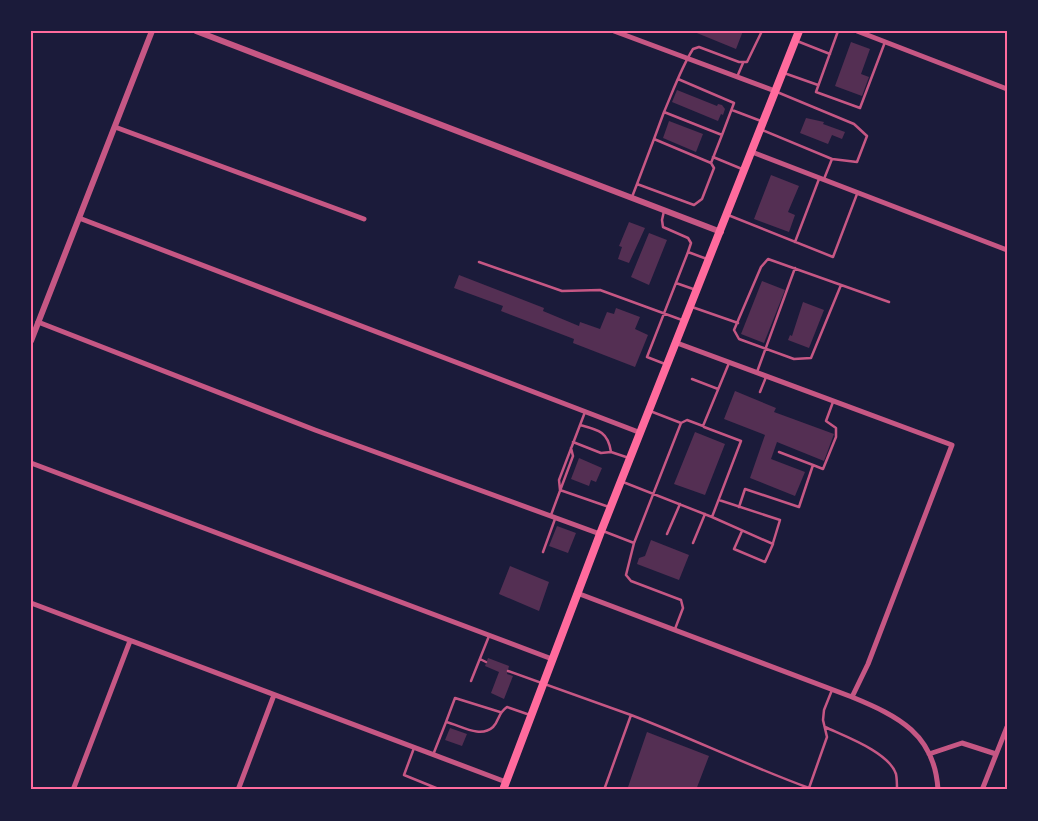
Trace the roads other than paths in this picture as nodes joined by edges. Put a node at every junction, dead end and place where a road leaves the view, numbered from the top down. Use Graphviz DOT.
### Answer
graph roads {
  1 [pos="152,31"];
  2 [pos="196,31"];
  3 [pos="614,31"];
  4 [pos="762,31"];
  5 [pos="799,31"];
  6 [pos="838,31"];
  7 [pos="857,31"];
  8 [pos="795,41"];
  9 [pos="885,42"];
  10 [pos="830,54"];
  11 [pos="687,58"];
  12 [pos="743,63"];
  13 [pos="782,73"];
  14 [pos="737,77"];
  15 [pos="678,79"];
  16 [pos="818,85"];
  17 [pos="1007,89"];
  18 [pos="775,91"];
  19 [pos="732,110"];
  20 [pos="664,112"];
  21 [pos="762,126"];
  22 [pos="115,127"];
  23 [pos="722,135"];
  24 [pos="654,139"];
  25 [pos="752,152"];
  26 [pos="713,157"];
  27 [pos="832,159"];
  28 [pos="711,163"];
  29 [pos="745,170"];
  30 [pos="822,179"];
  31 [pos="637,184"];
  32 [pos="857,192"];
  33 [pos="632,198"];
  34 [pos="664,210"];
  35 [pos="728,215"];
  36 [pos="79,218"];
  37 [pos="364,219"];
  38 [pos="721,232"];
  39 [pos="795,242"];
  40 [pos="1007,250"];
  41 [pos="688,252"];
  42 [pos="710,260"];
  43 [pos="479,262"];
  44 [pos="795,268"];
  45 [pos="676,283"];
  46 [pos="841,284"];
  47 [pos="698,290"];
  48 [pos="890,302"];
  49 [pos="691,307"];
  50 [pos="664,314"];
  51 [pos="38,322"];
  52 [pos="686,322"];
  53 [pos="738,322"];
  54 [pos="31,341"];
  55 [pos="677,342"];
  56 [pos="766,349"];
  57 [pos="729,362"];
  58 [pos="668,365"];
  59 [pos="757,372"];
  60 [pos="766,376"];
  61 [pos="692,379"];
  62 [pos="718,390"];
  63 [pos="760,392"];
  64 [pos="834,401"];
  65 [pos="585,412"];
  66 [pos="650,412"];
  67 [pos="681,423"];
  68 [pos="580,425"];
  69 [pos="703,426"];
  70 [pos="641,433"];
  71 [pos="573,442"];
  72 [pos="611,452"];
  73 [pos="780,452"];
  74 [pos="631,458"];
  75 [pos="31,463"];
  76 [pos="813,465"];
  77 [pos="621,482"];
  78 [pos="560,490"];
  79 [pos="653,494"];
  80 [pos="718,500"];
  81 [pos="680,504"];
  82 [pos="739,507"];
  83 [pos="611,508"];
  84 [pos="705,514"];
  85 [pos="553,517"];
  86 [pos="712,517"];
  87 [pos="742,531"];
  88 [pos="601,532"];
  89 [pos="667,534"];
  90 [pos="634,543"];
  91 [pos="693,543"];
  92 [pos="772,544"];
  93 [pos="542,552"];
  94 [pos="577,593"];
  95 [pos="31,603"];
  96 [pos="675,630"];
  97 [pos="490,635"];
  98 [pos="130,641"];
  99 [pos="480,659"];
  100 [pos="552,659"];
  101 [pos="486,662"];
  102 [pos="508,671"];
  103 [pos="471,681"];
  104 [pos="543,682"];
  105 [pos="832,690"];
  106 [pos="274,696"];
  107 [pos="852,697"];
  108 [pos="500,712"];
  109 [pos="531,715"];
  110 [pos="631,715"];
  111 [pos="446,722"];
  112 [pos="825,727"];
  113 [pos="1007,727"];
  114 [pos="414,748"];
  115 [pos="433,754"];
  116 [pos="929,754"];
  117 [pos="996,754"];
  118 [pos="431,786"];
  119 [pos="505,786"];
  120 [pos="809,789"];
  121 [pos="73,790"];
  122 [pos="238,790"];
  123 [pos="430,790"];
  124 [pos="441,790"];
  125 [pos="604,790"];
  126 [pos="813,790"];
  127 [pos="897,790"];
  128 [pos="938,790"];
  129 [pos="982,790"];
  1 -- 22 [label="street"];
  2 -- 33 [label="street"];
  3 -- 11 [label="street"];
  4 -- 12 [label="lane"];
  5 -- 8 [label="main road"];
  6 -- 10 [label="lane"];
  7 -- 9 [label="street"];
  8 -- 10 [label="lane"];
  8 -- 13 [label="main road"];
  9 -- 16 [label="lane"];
  9 -- 17 [label="street"];
  10 -- 16 [label="lane"];
  11 -- 12 [label="lane"];
  11 -- 14 [label="street"];
  11 -- 15 [label="lane"];
  12 -- 14 [label="lane"];
  13 -- 16 [label="lane"];
  13 -- 18 [label="main road"];
  14 -- 18 [label="street"];
  15 -- 19 [label="lane"];
  15 -- 20 [label="lane"];
  18 -- 21 [label="main road"];
  18 -- 27 [label="lane"];
  19 -- 21 [label="lane"];
  19 -- 23 [label="lane"];
  20 -- 23 [label="lane"];
  20 -- 24 [label="lane"];
  21 -- 25 [label="main road"];
  21 -- 27 [label="lane"];
  22 -- 36 [label="street"];
  22 -- 37 [label="street"];
  23 -- 26 [label="lane"];
  24 -- 28 [label="lane"];
  24 -- 31 [label="lane"];
  25 -- 29 [label="main road"];
  25 -- 30 [label="street"];
  26 -- 28 [label="lane"];
  26 -- 29 [label="lane"];
  27 -- 30 [label="lane"];
  28 -- 31 [label="lane"];
  29 -- 35 [label="main road"];
  30 -- 32 [label="street"];
  30 -- 39 [label="lane"];
  31 -- 33 [label="lane"];
  32 -- 39 [label="lane"];
  32 -- 40 [label="street"];
  33 -- 34 [label="street"];
  34 -- 38 [label="street"];
  34 -- 41 [label="lane"];
  35 -- 38 [label="main road"];
  35 -- 39 [label="lane"];
  36 -- 51 [label="street"];
  36 -- 65 [label="street"];
  38 -- 42 [label="main road"];
  41 -- 42 [label="lane"];
  41 -- 45 [label="lane"];
  42 -- 47 [label="main road"];
  43 -- 50 [label="lane"];
  44 -- 46 [label="lane"];
  44 -- 53 [label="lane"];
  44 -- 56 [label="lane"];
  45 -- 47 [label="lane"];
  45 -- 50 [label="lane"];
  46 -- 48 [label="lane"];
  46 -- 56 [label="lane"];
  47 -- 49 [label="main road"];
  49 -- 52 [label="main road"];
  49 -- 53 [label="lane"];
  50 -- 52 [label="lane"];
  50 -- 58 [label="lane"];
  51 -- 54 [label="street"];
  51 -- 85 [label="street"];
  52 -- 55 [label="main road"];
  53 -- 56 [label="lane"];
  55 -- 57 [label="street"];
  55 -- 58 [label="main road"];
  56 -- 59 [label="lane"];
  57 -- 59 [label="street"];
  57 -- 62 [label="lane"];
  58 -- 66 [label="main road"];
  59 -- 60 [label="street"];
  60 -- 63 [label="lane"];
  60 -- 64 [label="street"];
  61 -- 62 [label="lane"];
  62 -- 69 [label="lane"];
  64 -- 76 [label="lane"];
  64 -- 107 [label="street"];
  65 -- 68 [label="lane"];
  65 -- 70 [label="street"];
  66 -- 67 [label="lane"];
  66 -- 70 [label="main road"];
  67 -- 69 [label="lane"];
  67 -- 79 [label="lane"];
  68 -- 71 [label="lane"];
  68 -- 72 [label="lane"];
  69 -- 80 [label="lane"];
  70 -- 74 [label="main road"];
  71 -- 72 [label="lane"];
  71 -- 78 [label="lane"];
  72 -- 74 [label="lane"];
  73 -- 76 [label="lane"];
  74 -- 77 [label="main road"];
  75 -- 97 [label="street"];
  76 -- 82 [label="lane"];
  77 -- 79 [label="lane"];
  77 -- 83 [label="main road"];
  78 -- 83 [label="lane"];
  78 -- 85 [label="lane"];
  79 -- 81 [label="lane"];
  79 -- 90 [label="lane"];
  80 -- 82 [label="lane"];
  80 -- 86 [label="lane"];
  81 -- 84 [label="lane"];
  81 -- 89 [label="lane"];
  82 -- 92 [label="lane"];
  83 -- 88 [label="main road"];
  84 -- 86 [label="lane"];
  84 -- 91 [label="lane"];
  85 -- 88 [label="street"];
  85 -- 93 [label="lane"];
  86 -- 87 [label="lane"];
  87 -- 92 [label="lane"];
  87 -- 92 [label="lane"];
  88 -- 90 [label="lane"];
  88 -- 94 [label="main road"];
  90 -- 96 [label="lane"];
  94 -- 96 [label="street"];
  94 -- 100 [label="main road"];
  95 -- 98 [label="street"];
  96 -- 105 [label="street"];
  97 -- 99 [label="lane"];
  97 -- 100 [label="street"];
  98 -- 106 [label="street"];
  98 -- 121 [label="street"];
  99 -- 101 [label="lane"];
  99 -- 103 [label="lane"];
  100 -- 104 [label="main road"];
  102 -- 104 [label="lane"];
  104 -- 109 [label="main road"];
  104 -- 110 [label="lane"];
  105 -- 107 [label="street"];
  105 -- 112 [label="lane"];
  106 -- 114 [label="street"];
  106 -- 122 [label="street"];
  107 -- 116 [label="street"];
  108 -- 109 [label="lane"];
  108 -- 111 [label="lane"];
  108 -- 111 [label="lane"];
  109 -- 119 [label="main road"];
  110 -- 120 [label="lane"];
  110 -- 125 [label="lane"];
  111 -- 115 [label="lane"];
  112 -- 120 [label="lane"];
  112 -- 127 [label="lane"];
  113 -- 117 [label="street"];
  114 -- 115 [label="street"];
  114 -- 118 [label="lane"];
  115 -- 119 [label="street"];
  116 -- 117 [label="street"];
  116 -- 128 [label="street"];
  117 -- 129 [label="street"];
  118 -- 123 [label="lane"];
  118 -- 124 [label="lane"];
  120 -- 126 [label="lane"];
}
